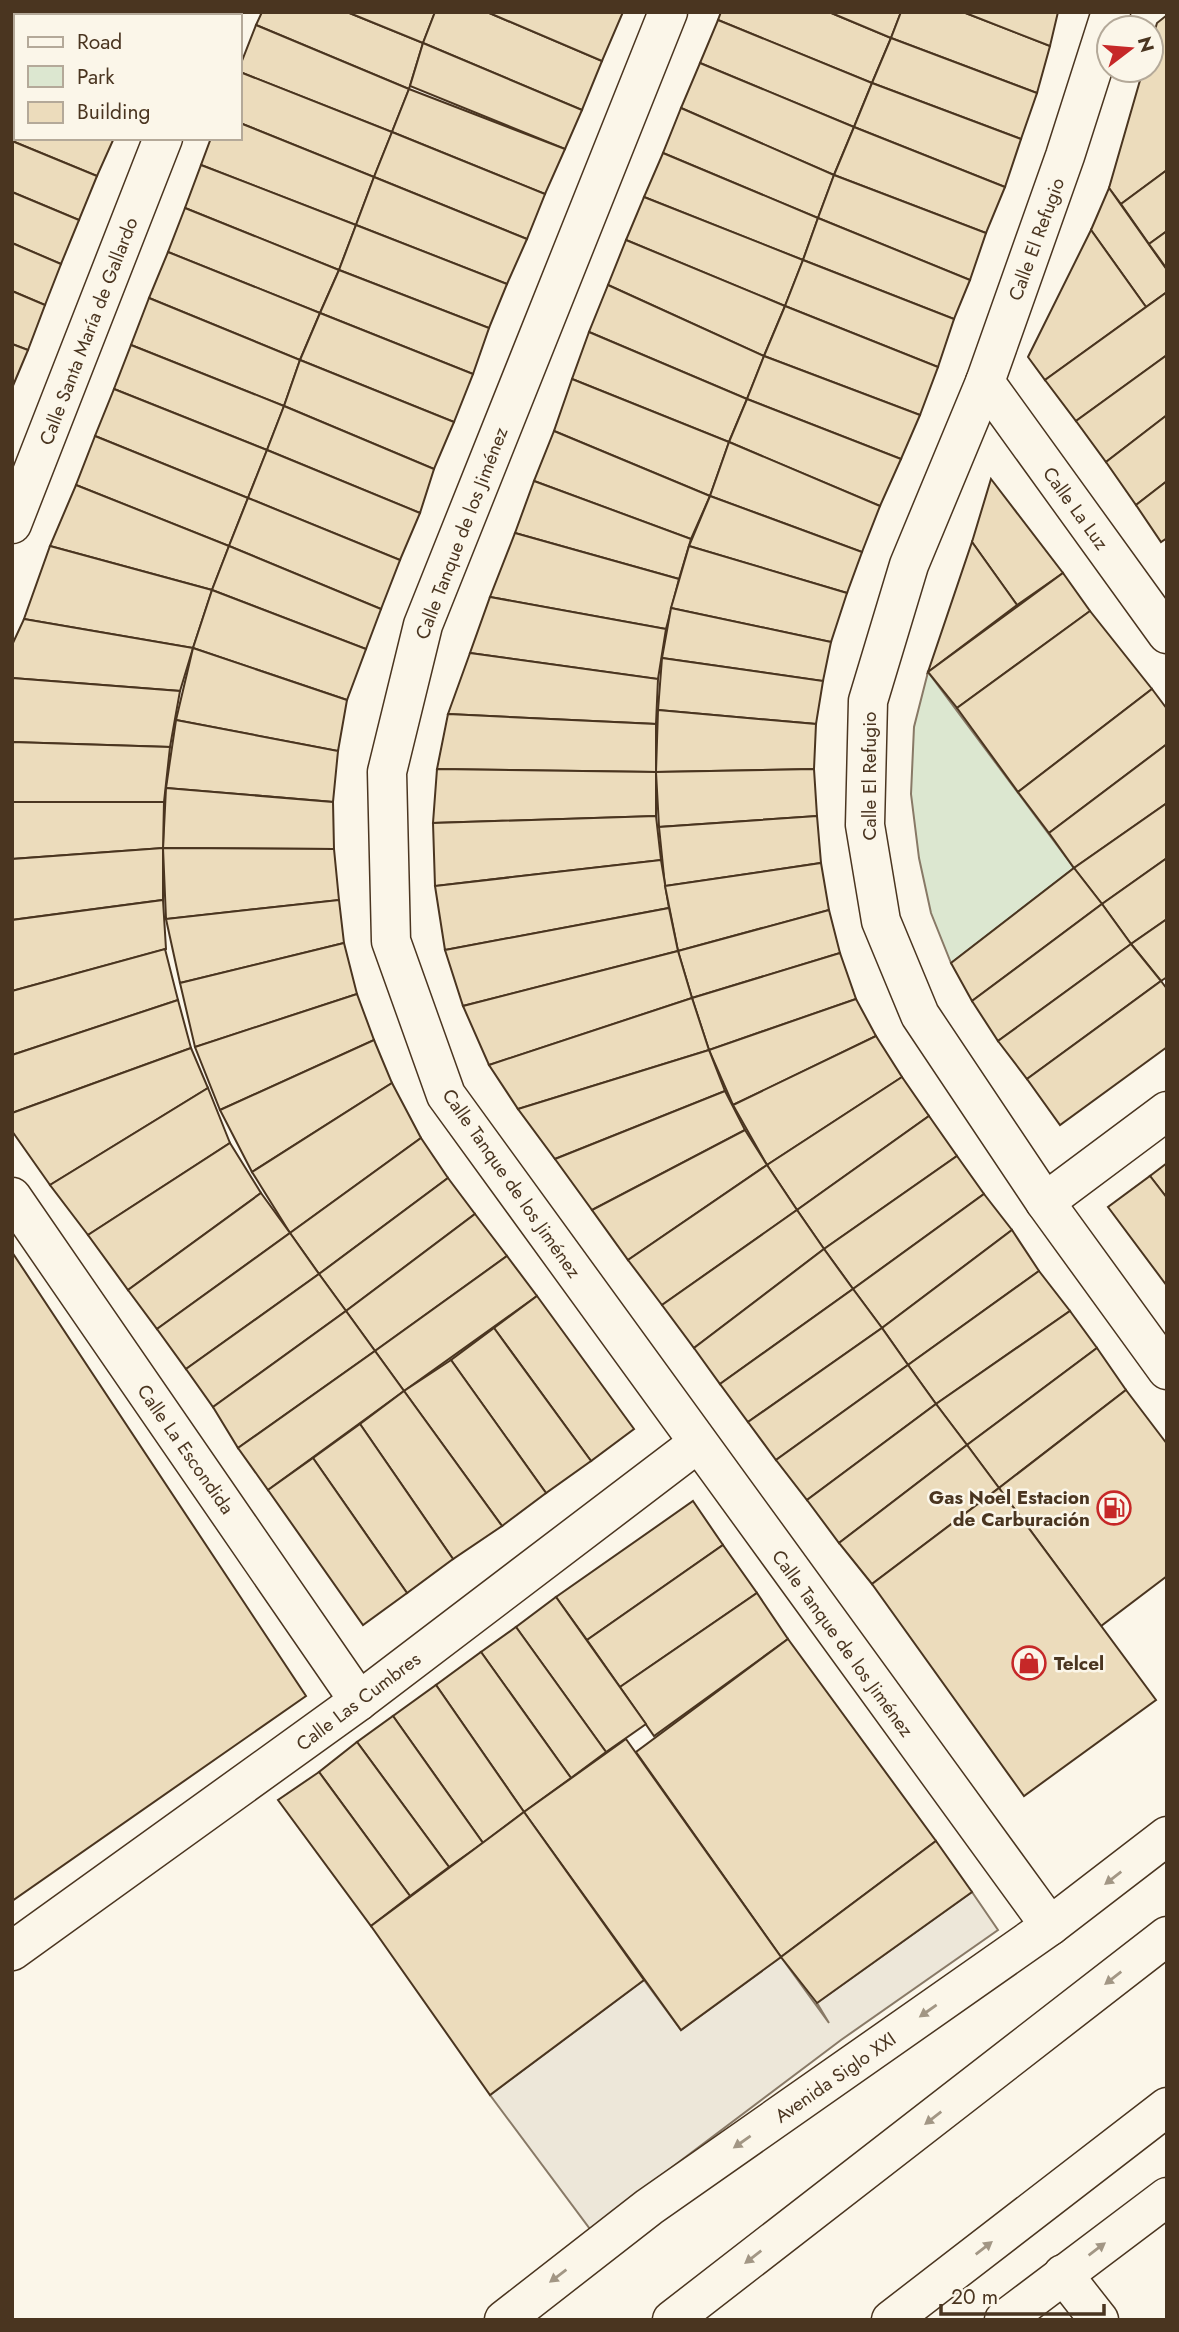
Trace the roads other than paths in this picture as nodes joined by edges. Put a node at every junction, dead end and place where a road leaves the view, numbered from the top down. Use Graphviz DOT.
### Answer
graph roads {
  1 [pos="668,12"];
  2 [pos="1111,12"];
  3 [pos="162,140"];
  4 [pos="985,382"];
  5 [pos="12,524"];
  6 [pos="1167,634"];
  7 [pos="1167,1111"];
  8 [pos="12,1197"];
  9 [pos="1045,1202"];
  10 [pos="1167,1370"];
  11 [pos="698,1444"];
  12 [pos="359,1701"];
  13 [pos="1167,1836"];
  14 [pos="1050,1926"];
  15 [pos="1167,1937"];
  16 [pos="12,1951"];
  17 [pos="1167,2107"];
  18 [pos="1167,2197"];
  19 [pos="1063,2274"];
  20 [pos="504,2320"];
  21 [pos="672,2320"];
  22 [pos="891,2320"];
  23 [pos="1004,2320"];
  24 [pos="1099,2320"];
  1 -- 11 [label="main road, Calle Tanque de los Jiménez"];
  2 -- 4 [label="main road, Calle El Refugio"];
  3 -- 5 [label="main road, Calle Santa María de Gallardo"];
  4 -- 6 [label="main road, Calle La Luz"];
  4 -- 9 [label="main road, Calle El Refugio"];
  7 -- 9 [label="main road"];
  8 -- 12 [label="main road, Calle La Escondida"];
  9 -- 10 [label="main road, Calle El Refugio"];
  11 -- 12 [label="main road, Calle Las Cumbres"];
  11 -- 14 [label="main road, Calle Tanque de los Jiménez"];
  12 -- 16 [label="main road, Calle Las Cumbres"];
  13 -- 14 [label="main road, Avenida Siglo XXI, one-way"];
  14 -- 20 [label="main road, Avenida Siglo XXI, one-way"];
  15 -- 21 [label="main road, one-way"];
  22 -- 17 [label="main road, one-way"];
  19 -- 18 [label="main road, one-way"];
  19 -- 23 [label="main road"];
  19 -- 24 [label="main road"];
}
